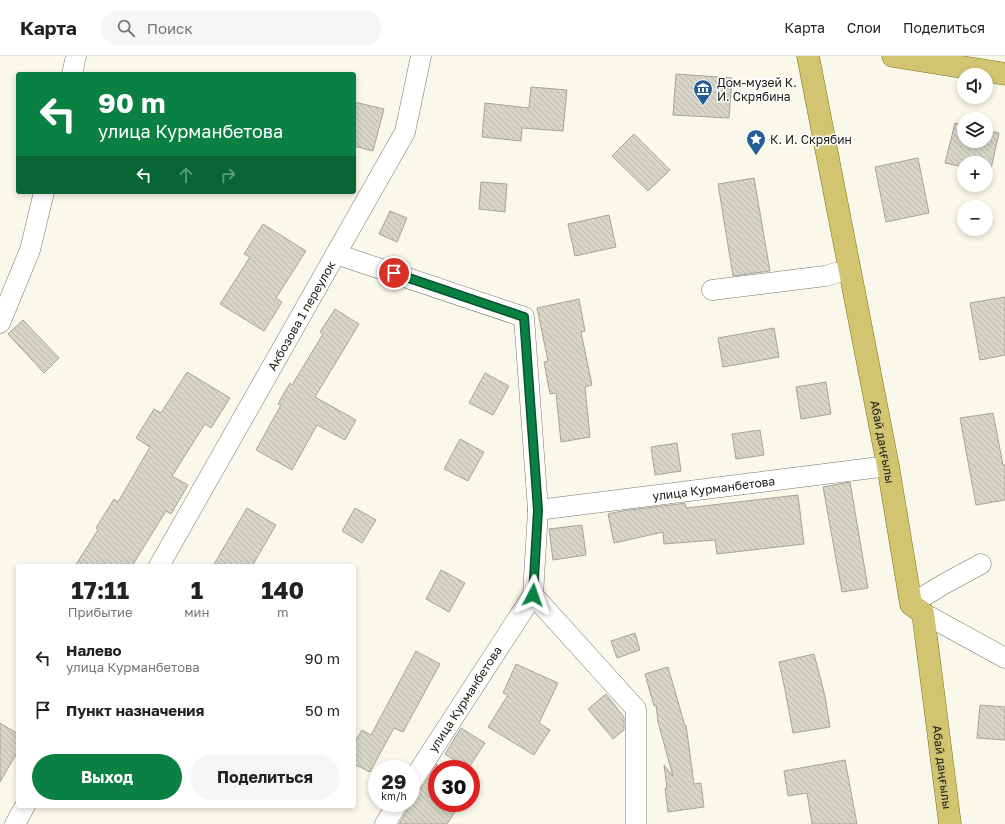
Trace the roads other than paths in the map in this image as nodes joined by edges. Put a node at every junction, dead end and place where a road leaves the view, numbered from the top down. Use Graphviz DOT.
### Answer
graph roads {
  1 [pos="76,56"];
  2 [pos="421,56"];
  3 [pos="808,56"];
  4 [pos="893,56"];
  5 [pos="72,72"];
  6 [pos="1005,74"];
  7 [pos="44,194"];
  8 [pos="336,254"];
  9 [pos="850,269"];
  10 [pos="712,290"];
  11 [pos="0,323"];
  12 [pos="888,466"];
  13 [pos="538,510"];
  14 [pos="160,564"];
  15 [pos="982,564"];
  16 [pos="533,595"];
  17 [pos="917,608"];
  18 [pos="1005,658"];
  19 [pos="420,769"];
  20 [pos="24,808"];
  21 [pos="392,812"];
  22 [pos="15,824"];
  23 [pos="384,824"];
  24 [pos="636,824"];
  25 [pos="950,824"];
  1 -- 5 [label="street"];
  2 -- 8 [label="street, Акбозова 1 переулок"];
  3 -- 9 [label="main road, Абай даңғылы"];
  4 -- 6 [label="main road"];
  7 -- 11 [label="street"];
  8 -- 13 [label="street, улица Курманбетова"];
  8 -- 14 [label="street, Акбозова 1 переулок"];
  9 -- 10 [label="street"];
  9 -- 12 [label="main road, Абай даңғылы"];
  12 -- 13 [label="street, улица Курманбетова"];
  12 -- 17 [label="main road, Абай даңғылы"];
  13 -- 16 [label="street, улица Курманбетова"];
  15 -- 17 [label="street"];
  16 -- 19 [label="street, улица Курманбетова"];
  16 -- 24 [label="street"];
  17 -- 18 [label="street"];
  17 -- 25 [label="main road, Абай даңғылы"];
  20 -- 22 [label="street"];
  21 -- 23 [label="street"];
}
